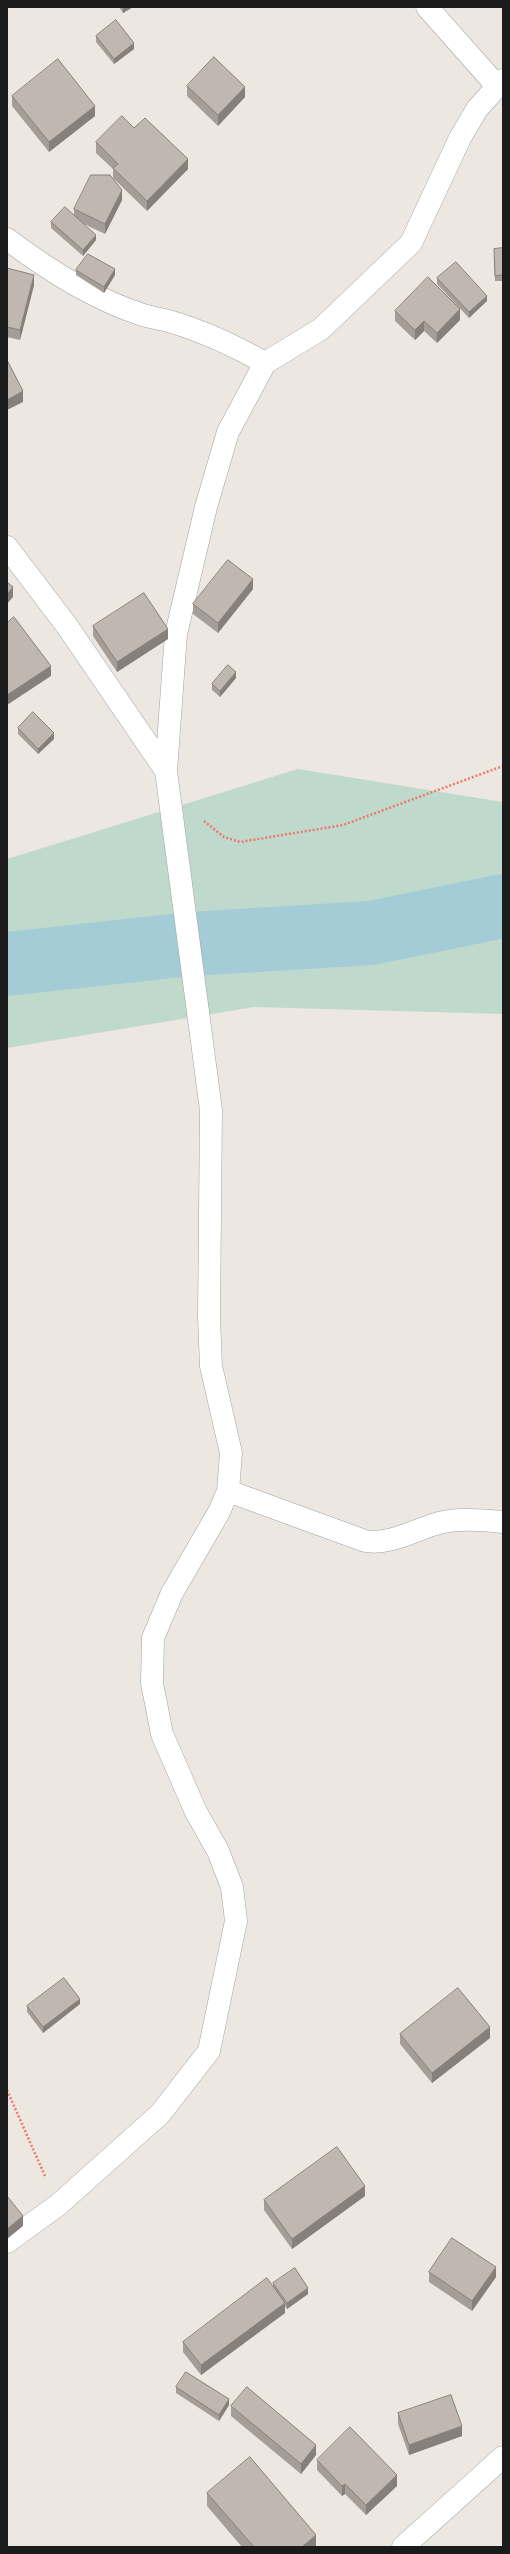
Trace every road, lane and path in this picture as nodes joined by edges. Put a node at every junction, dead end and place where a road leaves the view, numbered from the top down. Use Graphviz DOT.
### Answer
graph roads {
  1 [pos="427,7"];
  2 [pos="500,83"];
  3 [pos="7,239"];
  4 [pos="265,363"];
  5 [pos="7,547"];
  6 [pos="503,766"];
  7 [pos="166,771"];
  8 [pos="203,819"];
  9 [pos="228,1491"];
  10 [pos="503,1522"];
  11 [pos="7,2090"];
  12 [pos="58,2206"];
  13 [pos="7,2242"];
  14 [pos="503,2457"];
  15 [pos="403,2547"];
  1 -- 2 [label="street"];
  2 -- 4 [label="street"];
  3 -- 4 [label="street"];
  4 -- 7 [label="street"];
  5 -- 7 [label="street"];
  6 -- 8 [label="path"];
  7 -- 9 [label="street"];
  9 -- 10 [label="street"];
  9 -- 12 [label="street"];
  11 -- 12 [label="path"];
  12 -- 13 [label="street"];
  14 -- 15 [label="street"];
}
